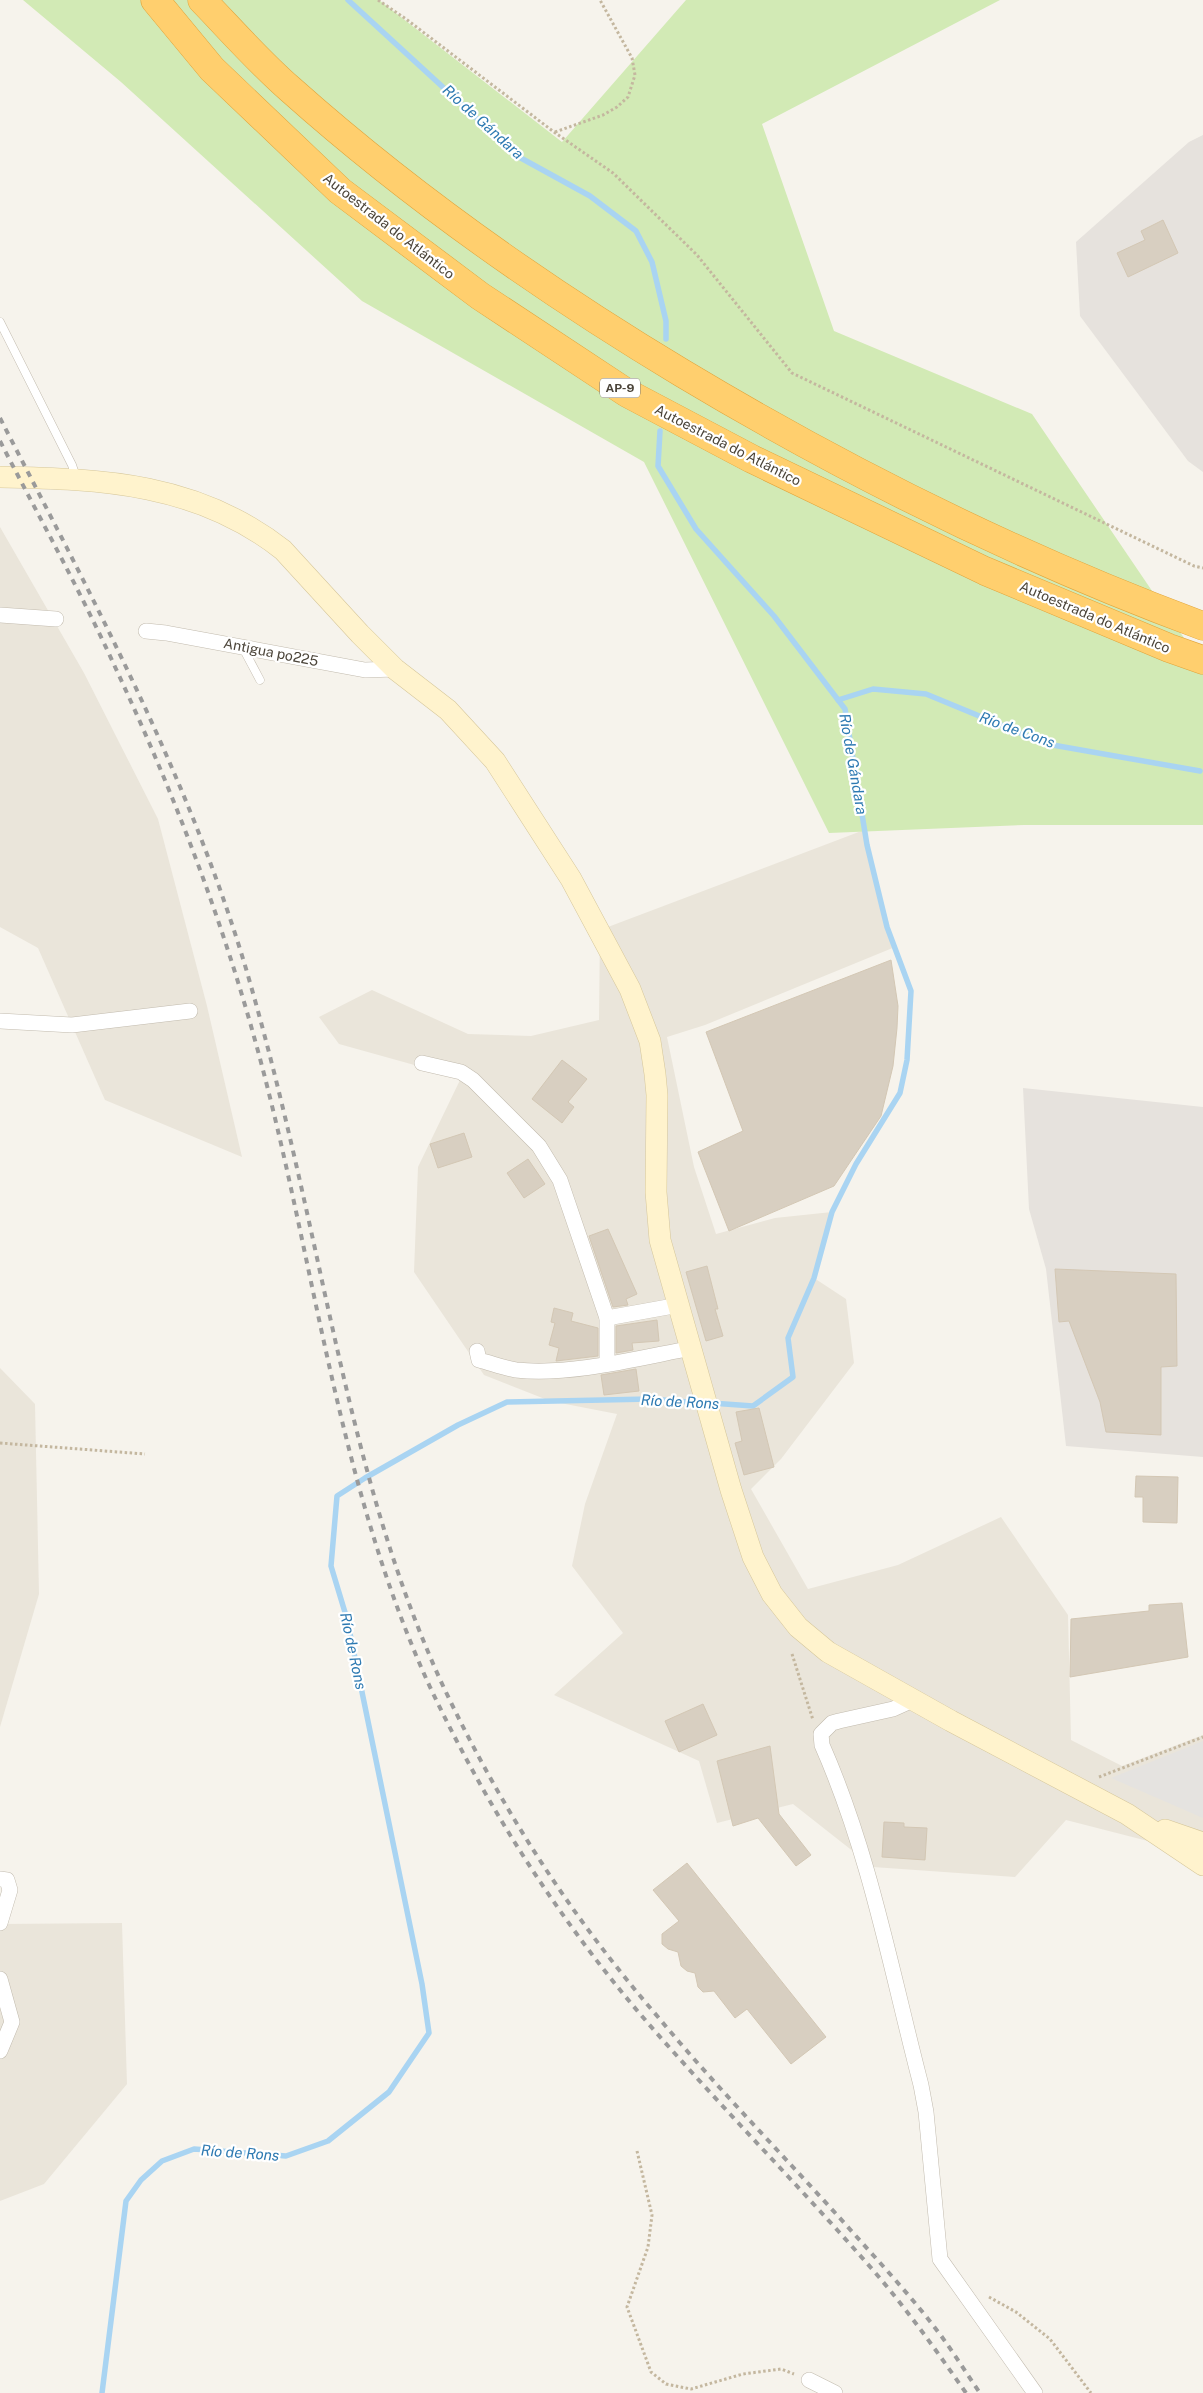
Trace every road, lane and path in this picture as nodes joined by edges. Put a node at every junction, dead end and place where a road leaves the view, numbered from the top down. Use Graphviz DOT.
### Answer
graph roads {
  1 [pos="155,0"];
  2 [pos="202,0"];
  3 [pos="378,0"];
  4 [pos="600,0"];
  5 [pos="554,132"];
  6 [pos="0,322"];
  7 [pos="0,477"];
  8 [pos="76,479"];
  9 [pos="1203,568"];
  10 [pos="0,614"];
  11 [pos="56,619"];
  12 [pos="1200,625"];
  13 [pos="146,631"];
  14 [pos="242,647"];
  15 [pos="1203,660"];
  16 [pos="395,669"];
  17 [pos="260,680"];
  18 [pos="190,1011"];
  19 [pos="0,1021"];
  20 [pos="422,1063"];
  21 [pos="678,1305"];
  22 [pos="607,1318"];
  23 [pos="692,1348"];
  24 [pos="477,1351"];
  25 [pos="607,1364"];
  26 [pos="0,1443"];
  27 [pos="145,1454"];
  28 [pos="792,1654"];
  29 [pos="913,1700"];
  30 [pos="1203,1737"];
  31 [pos="822,1745"];
  32 [pos="1076,1786"];
  33 [pos="1136,1819"];
  34 [pos="1203,1843"];
  35 [pos="1203,1864"];
  36 [pos="0,1880"];
  37 [pos="0,1923"];
  38 [pos="0,1978"];
  39 [pos="0,2050"];
  40 [pos="637,2151"];
  41 [pos="986,2296"];
  42 [pos="809,2380"];
  43 [pos="834,2393"];
  44 [pos="1035,2393"];
  45 [pos="1090,2393"];
  1 -- 15 [label="highway, Autoestrada do Atlántico / AP-9"];
  2 -- 12 [label="highway"];
  3 -- 5 [label="path"];
  4 -- 5 [label="path"];
  5 -- 9 [label="path"];
  6 -- 8 [label="lane"];
  7 -- 8 [label="main road"];
  8 -- 16 [label="main road"];
  10 -- 11 [label="street"];
  13 -- 14 [label="street, Antigua po225"];
  14 -- 16 [label="street, Antigua po225"];
  14 -- 17 [label="lane"];
  16 -- 21 [label="main road"];
  18 -- 19 [label="street"];
  20 -- 22 [label="street"];
  21 -- 22 [label="street"];
  21 -- 23 [label="main road"];
  22 -- 25 [label="street"];
  23 -- 25 [label="street"];
  23 -- 29 [label="main road"];
  24 -- 25 [label="street"];
  26 -- 27 [label="path"];
  28 -- 31 [label="path"];
  29 -- 31 [label="street"];
  29 -- 32 [label="main road"];
  30 -- 32 [label="path"];
  31 -- 44 [label="street"];
  32 -- 33 [label="main road"];
  33 -- 34 [label="main road"];
  33 -- 35 [label="main road"];
  36 -- 37 [label="street"];
  38 -- 39 [label="street"];
  40 -- 42 [label="path"];
  41 -- 45 [label="path"];
  42 -- 43 [label="street"];
}
